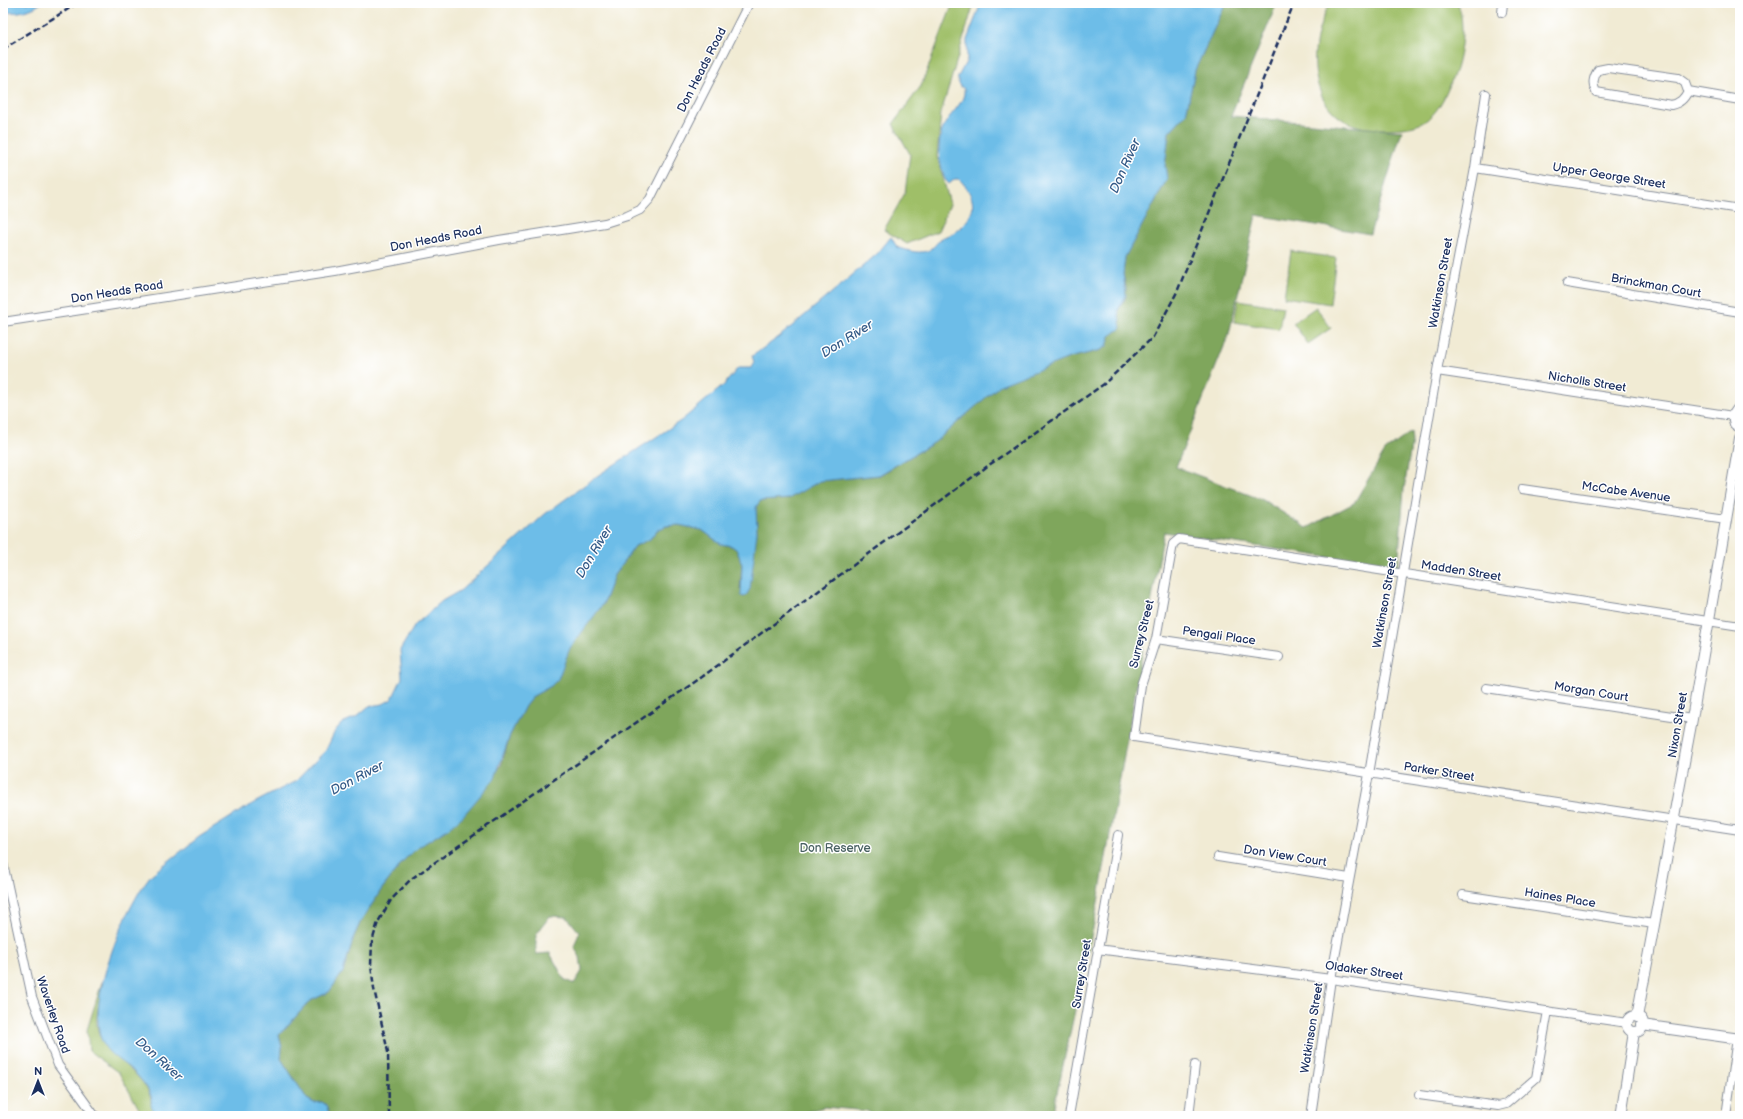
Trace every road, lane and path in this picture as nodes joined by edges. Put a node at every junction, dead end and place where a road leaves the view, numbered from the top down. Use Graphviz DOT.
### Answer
graph roads {
  1 [pos="750,3"];
  2 [pos="1503,3"];
  3 [pos="1502,13"];
  4 [pos="1688,91"];
  5 [pos="1486,94"];
  6 [pos="1740,100"];
  7 [pos="1475,168"];
  8 [pos="1740,208"];
  9 [pos="1567,283"];
  10 [pos="1740,312"];
  11 [pos="3,322"];
  12 [pos="1437,371"];
  13 [pos="1740,408"];
  14 [pos="1733,416"];
  15 [pos="1740,427"];
  16 [pos="1740,438"];
  17 [pos="1522,489"];
  18 [pos="1726,519"];
  19 [pos="1179,539"];
  20 [pos="1402,574"];
  21 [pos="1709,622"];
  22 [pos="1740,626"];
  23 [pos="1156,639"];
  24 [pos="1280,657"];
  25 [pos="1486,688"];
  26 [pos="1692,719"];
  27 [pos="1134,737"];
  28 [pos="1369,774"];
  29 [pos="1674,821"];
  30 [pos="1740,830"];
  31 [pos="1118,835"];
  32 [pos="1218,857"];
  33 [pos="3,863"];
  34 [pos="1349,878"];
  35 [pos="1463,895"];
  36 [pos="1654,924"];
  37 [pos="1097,949"];
  38 [pos="1331,979"];
  39 [pos="1548,1011"];
  40 [pos="1627,1023"];
  41 [pos="1638,1024"];
  42 [pos="1738,1039"];
  43 [pos="1195,1065"];
  44 [pos="1420,1095"];
  45 [pos="95,1116"];
  46 [pos="1069,1116"];
  47 [pos="1189,1116"];
  48 [pos="1311,1116"];
  49 [pos="1621,1116"];
  50 [pos="1726,1116"];
  1 -- 11 [label="street, Don Heads Road"];
  2 -- 3 [label="street"];
  4 -- 4 [label="street"];
  4 -- 6 [label="street"];
  5 -- 7 [label="street, Watkinson Street"];
  7 -- 8 [label="street, Upper George Street"];
  7 -- 12 [label="street, Watkinson Street"];
  9 -- 10 [label="street, Brinckman Court"];
  12 -- 14 [label="street, Nicholls Street"];
  12 -- 20 [label="street, Watkinson Street"];
  13 -- 14 [label="street"];
  14 -- 15 [label="street"];
  16 -- 18 [label="street, Nixon Street"];
  17 -- 18 [label="street, McCabe Avenue"];
  18 -- 21 [label="street, Nixon Street"];
  19 -- 20 [label="street, Madden Street"];
  19 -- 23 [label="street, Surrey Street"];
  20 -- 21 [label="street, Madden Street"];
  20 -- 28 [label="street, Watkinson Street"];
  21 -- 22 [label="street, Madden Street"];
  21 -- 26 [label="street, Nixon Street"];
  23 -- 24 [label="street, Pengali Place"];
  23 -- 27 [label="street, Surrey Street"];
  25 -- 26 [label="street, Morgan Court"];
  26 -- 29 [label="street, Nixon Street"];
  27 -- 28 [label="street, Parker Street"];
  28 -- 29 [label="street, Parker Street"];
  28 -- 34 [label="street, Watkinson Street"];
  29 -- 30 [label="street, Parker Street"];
  29 -- 36 [label="street, Nixon Street"];
  31 -- 37 [label="street, Surrey Street"];
  32 -- 34 [label="street, Don View Court"];
  33 -- 45 [label="street, Waverley Road"];
  34 -- 38 [label="street, Watkinson Street"];
  35 -- 36 [label="street, Haines Place"];
  36 -- 41 [label="street, Nixon Street"];
  37 -- 38 [label="street, Oldaker Street"];
  37 -- 46 [label="street, Surrey Street"];
  38 -- 39 [label="street, Oldaker Street"];
  38 -- 48 [label="street, Watkinson Street"];
  39 -- 40 [label="street, Oldaker Street"];
  39 -- 44 [label="street"];
  40 -- 41 [label="street"];
  41 -- 42 [label="street"];
  41 -- 49 [label="street, Nixon Street"];
  42 -- 50 [label="street"];
  43 -- 47 [label="street"];
}
